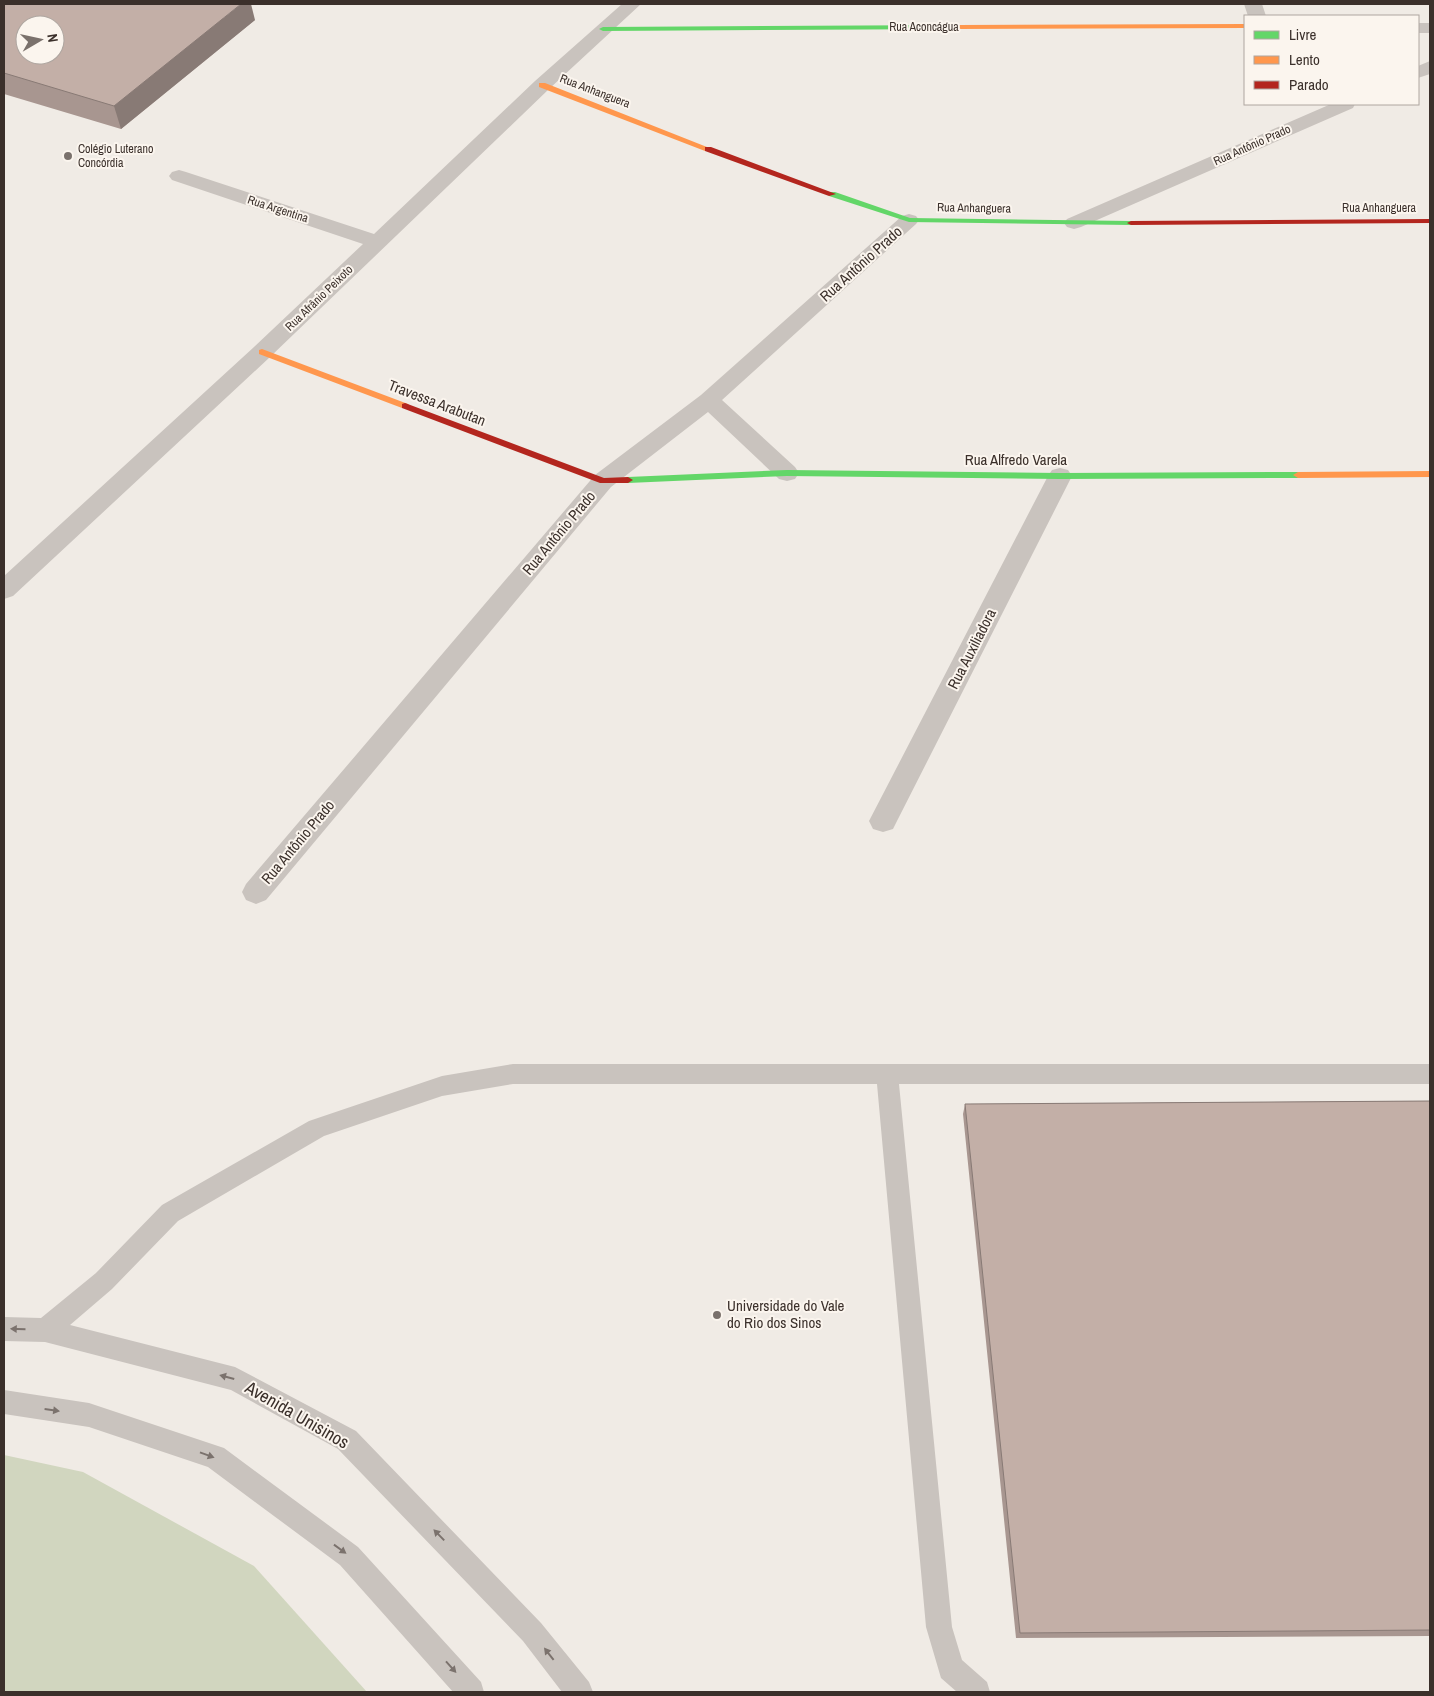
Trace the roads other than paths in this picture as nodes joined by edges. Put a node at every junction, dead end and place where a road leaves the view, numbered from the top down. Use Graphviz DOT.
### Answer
graph roads {
  1 [pos="632,4"];
  2 [pos="1244,26"];
  3 [pos="603,29"];
  4 [pos="542,85"];
  5 [pos="1344,105"];
  6 [pos="179,176"];
  7 [pos="909,220"];
  8 [pos="1430,221"];
  9 [pos="1074,223"];
  10 [pos="377,242"];
  11 [pos="262,352"];
  12 [pos="709,400"];
  13 [pos="787,473"];
  14 [pos="1430,474"];
  15 [pos="1060,476"];
  16 [pos="603,481"];
  17 [pos="4,590"];
  18 [pos="883,821"];
  19 [pos="256,892"];
  20 [pos="887,1074"];
  21 [pos="1430,1074"];
  22 [pos="4,1329"];
  23 [pos="45,1330"];
  24 [pos="4,1402"];
  25 [pos="472,1692"];
  26 [pos="580,1692"];
  27 [pos="977,1692"];
  1 -- 3 [label="street, Rua Afrânio Peixoto"];
  2 -- 3 [label="street, Rua Aconcágua"];
  3 -- 4 [label="street, Rua Afrânio Peixoto"];
  4 -- 7 [label="street, Rua Anhanguera"];
  4 -- 10 [label="street, Rua Afrânio Peixoto"];
  5 -- 9 [label="street, Rua Antônio Prado"];
  6 -- 10 [label="street, Rua Argentina"];
  7 -- 9 [label="street, Rua Anhanguera"];
  7 -- 12 [label="street, Rua Antônio Prado"];
  8 -- 9 [label="street, Rua Anhanguera"];
  10 -- 11 [label="street, Rua Afrânio Peixoto"];
  11 -- 16 [label="street, Travessa Arabutan"];
  11 -- 17 [label="street, Rua Afrânio Peixoto"];
  12 -- 13 [label="street"];
  12 -- 16 [label="street, Rua Antônio Prado"];
  13 -- 15 [label="street, Rua Alfredo Varela"];
  13 -- 16 [label="street, Rua Alfredo Varela"];
  14 -- 15 [label="street, Rua Alfredo Varela"];
  15 -- 18 [label="street, Rua Auxiliadora"];
  16 -- 19 [label="street, Rua Antônio Prado"];
  20 -- 21 [label="lane"];
  20 -- 23 [label="lane"];
  20 -- 27 [label="lane"];
  23 -- 22 [label="lane, Avenida Unisinos, one-way"];
  26 -- 23 [label="lane, Avenida Unisinos, one-way"];
  24 -- 25 [label="lane, one-way"];
}
